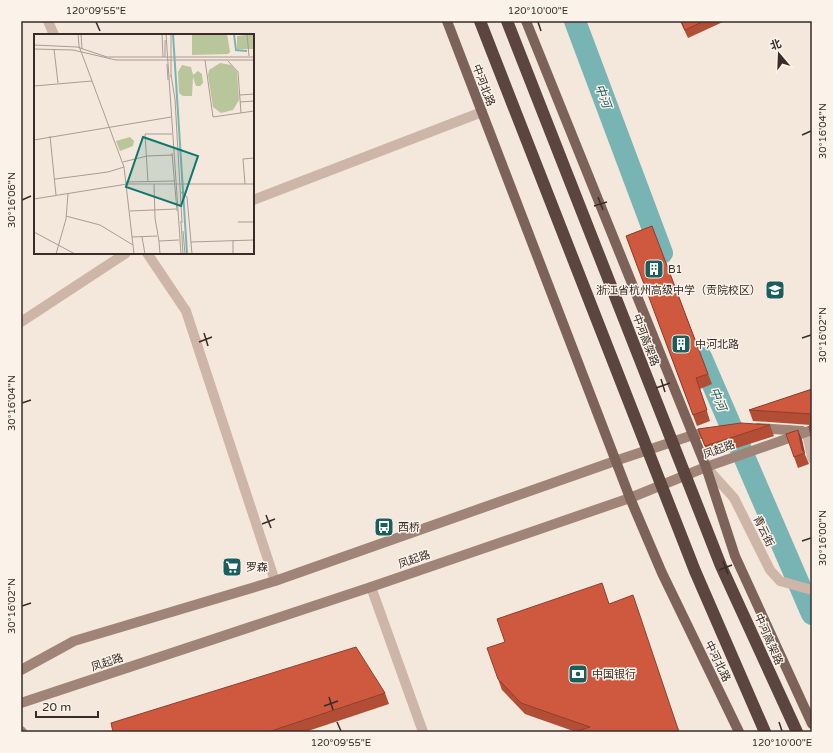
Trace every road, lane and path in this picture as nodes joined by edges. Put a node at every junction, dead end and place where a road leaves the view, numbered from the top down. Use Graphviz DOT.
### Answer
graph roads {
  1 [pos="48,21"];
  2 [pos="447,21"];
  3 [pos="480,21"];
  4 [pos="507,21"];
  5 [pos="526,21"];
  6 [pos="54,34"];
  7 [pos="482,112"];
  8 [pos="254,200"];
  9 [pos="124,254"];
  10 [pos="148,254"];
  11 [pos="21,322"];
  12 [pos="745,427"];
  13 [pos="720,431"];
  14 [pos="809,431"];
  15 [pos="693,435"];
  16 [pos="812,459"];
  17 [pos="615,461"];
  18 [pos="706,466"];
  19 [pos="630,498"];
  20 [pos="275,581"];
  21 [pos="371,587"];
  22 [pos="812,590"];
  23 [pos="21,670"];
  24 [pos="21,703"];
  25 [pos="812,724"];
  26 [pos="423,732"];
  27 [pos="739,732"];
  28 [pos="765,732"];
  29 [pos="797,732"];
  1 -- 6 [label="street"];
  2 -- 7 [label="main road, 中河北路"];
  3 -- 28 [label="highway, bridge"];
  4 -- 29 [label="highway, 中河高架路, bridge"];
  5 -- 15 [label="main road"];
  7 -- 8 [label="street"];
  7 -- 17 [label="main road, 中河北路"];
  9 -- 11 [label="street"];
  10 -- 20 [label="street"];
  12 -- 14 [label="main road"];
  13 -- 15 [label="main road"];
  14 -- 16 [label="lane"];
  14 -- 18 [label="main road, 凤起路"];
  15 -- 17 [label="main road"];
  15 -- 18 [label="main road"];
  17 -- 19 [label="main road, 中河北路"];
  17 -- 20 [label="main road"];
  18 -- 19 [label="main road, 凤起路"];
  18 -- 22 [label="street, 青云街"];
  18 -- 25 [label="main road"];
  19 -- 21 [label="main road, 凤起路"];
  19 -- 27 [label="main road, 中河北路"];
  20 -- 23 [label="main road"];
  21 -- 24 [label="main road, 凤起路"];
  21 -- 26 [label="street"];
}
